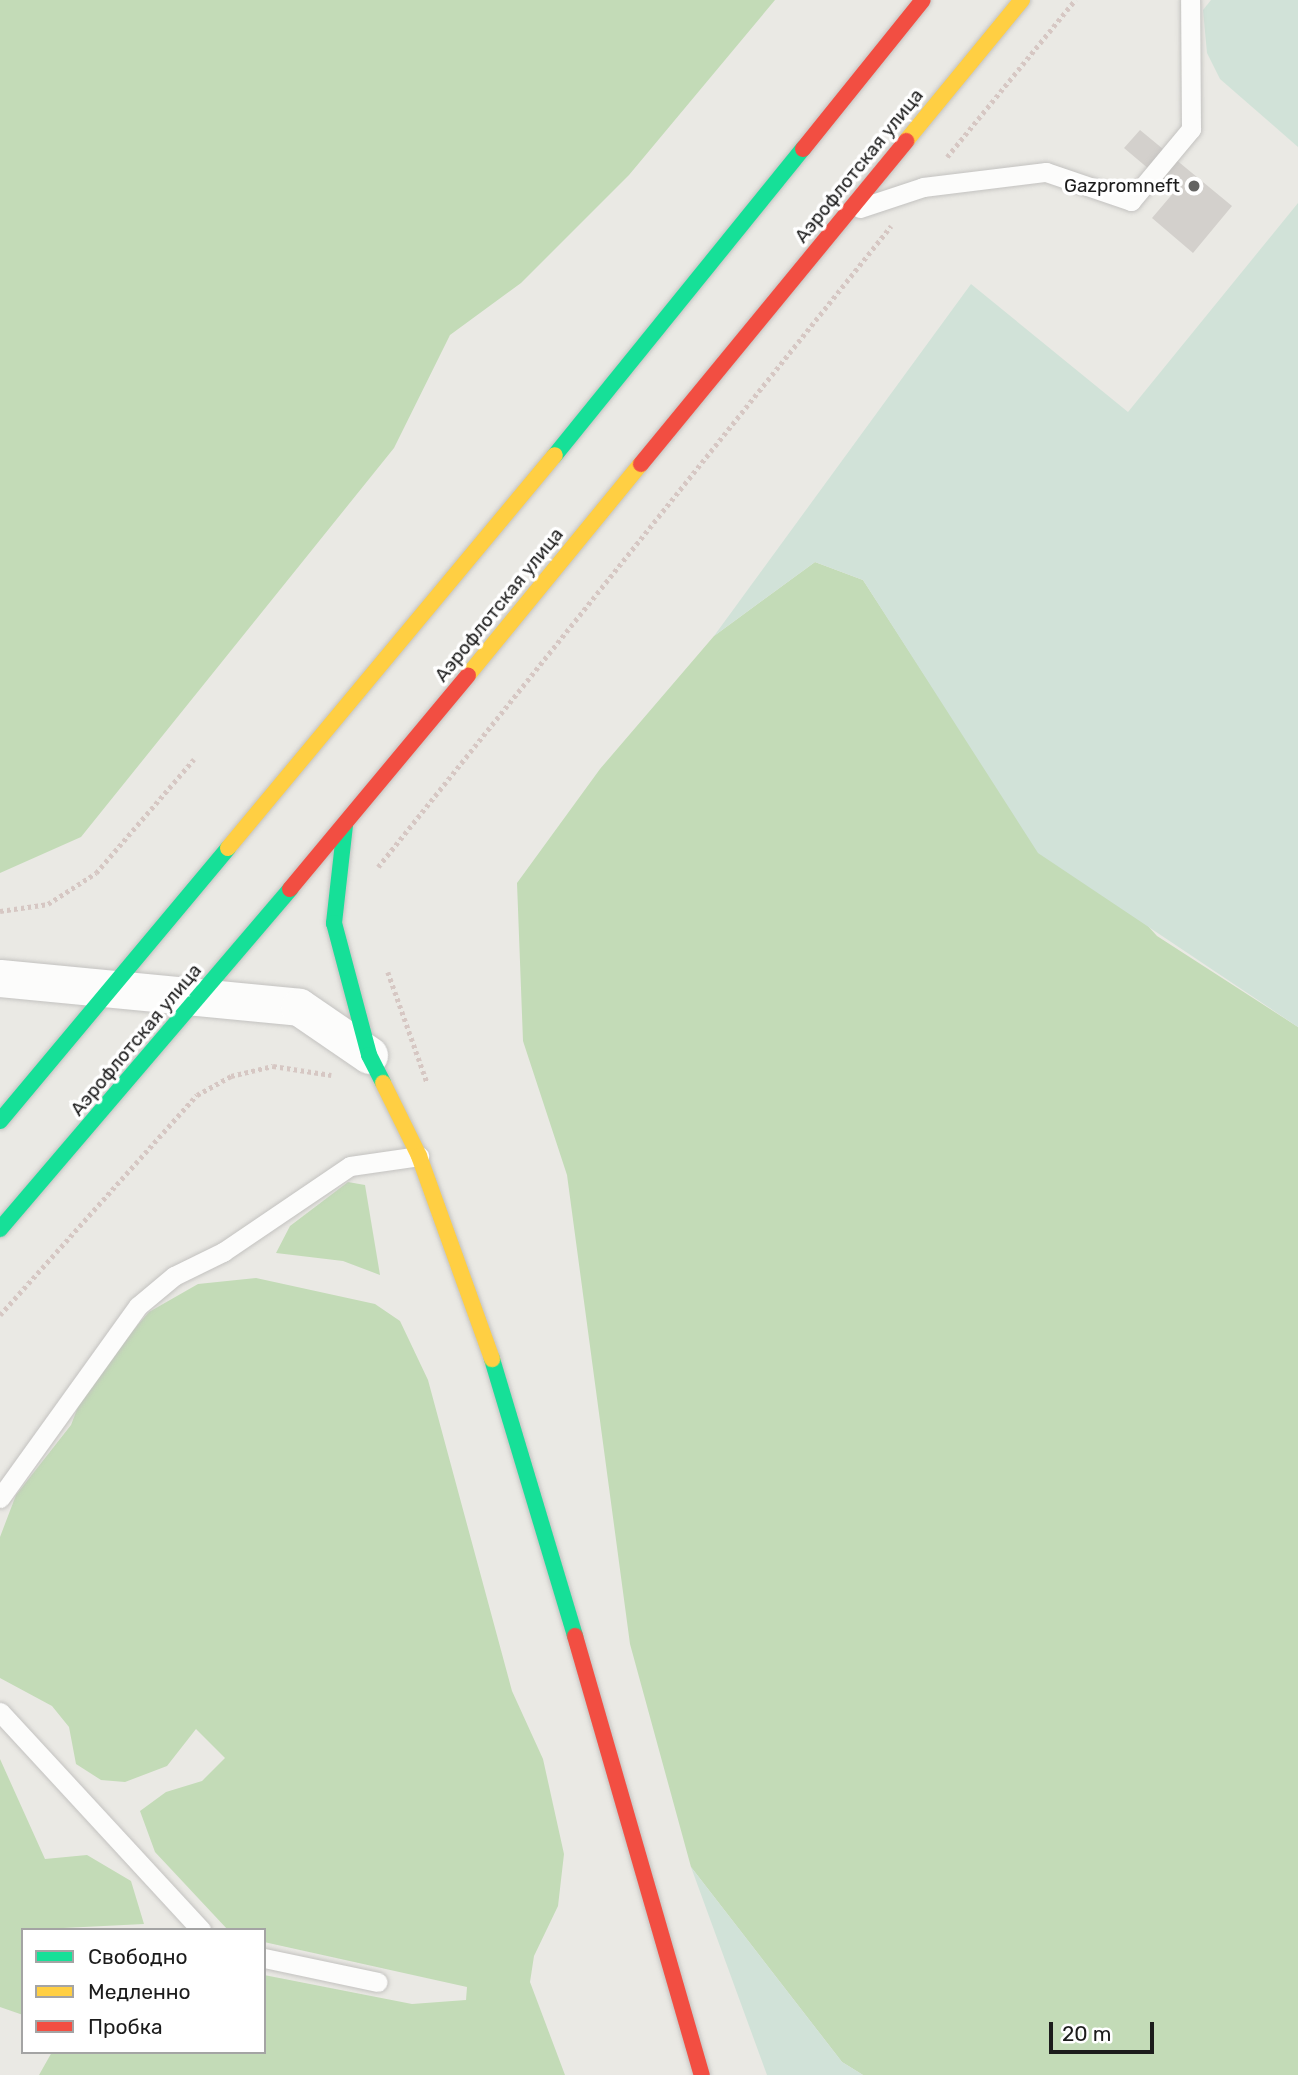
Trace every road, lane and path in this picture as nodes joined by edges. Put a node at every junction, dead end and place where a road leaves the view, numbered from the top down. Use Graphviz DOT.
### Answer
graph roads {
  1 [pos="923,0"];
  2 [pos="1022,0"];
  3 [pos="1075,0"];
  4 [pos="1190,0"];
  5 [pos="923,187"];
  6 [pos="849,211"];
  7 [pos="194,759"];
  8 [pos="345,825"];
  9 [pos="376,871"];
  10 [pos="0,911"];
  11 [pos="383,957"];
  12 [pos="0,978"];
  13 [pos="112,992"];
  14 [pos="203,993"];
  15 [pos="369,1055"];
  16 [pos="334,1075"];
  17 [pos="431,1095"];
  18 [pos="0,1121"];
  19 [pos="419,1156"];
  20 [pos="0,1229"];
  21 [pos="0,1315"];
  22 [pos="0,1498"];
  23 [pos="0,1712"];
  24 [pos="199,1928"];
  25 [pos="266,1958"];
  26 [pos="378,1982"];
  27 [pos="702,2075"];
  1 -- 13 [label="main road"];
  2 -- 6 [label="main road, Аэрофлотская улица"];
  3 -- 5 [label="path"];
  4 -- 5 [label="lane"];
  5 -- 6 [label="lane"];
  5 -- 9 [label="path"];
  6 -- 8 [label="main road, Аэрофлотская улица"];
  7 -- 10 [label="path"];
  8 -- 14 [label="main road, Аэрофлотская улица"];
  8 -- 15 [label="main road"];
  11 -- 17 [label="path"];
  12 -- 13 [label="street"];
  13 -- 14 [label="street"];
  13 -- 18 [label="main road"];
  14 -- 15 [label="street"];
  14 -- 20 [label="main road, Аэрофлотская улица"];
  15 -- 19 [label="main road"];
  16 -- 21 [label="path"];
  19 -- 22 [label="lane"];
  19 -- 27 [label="main road"];
  23 -- 24 [label="lane"];
  25 -- 26 [label="lane"];
}
